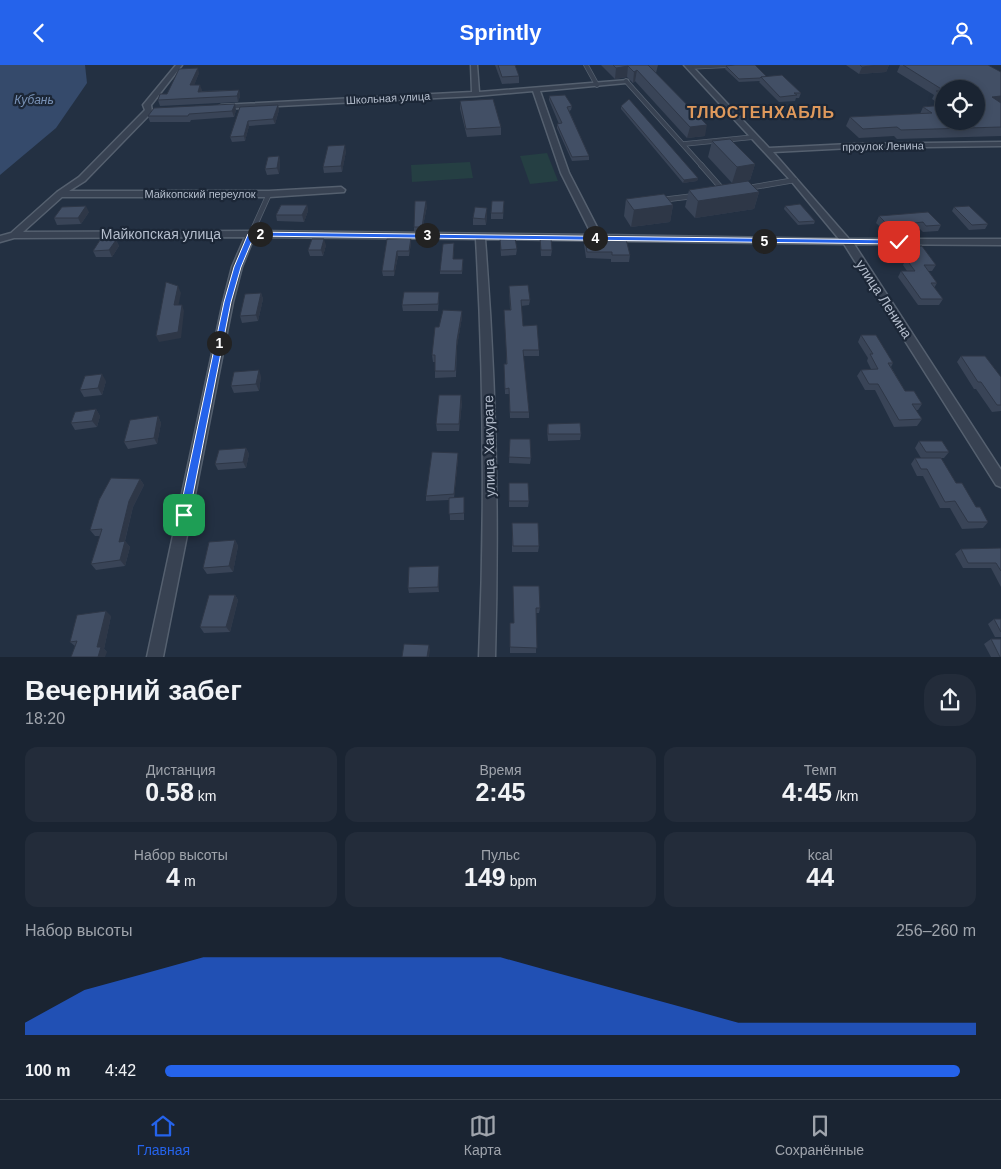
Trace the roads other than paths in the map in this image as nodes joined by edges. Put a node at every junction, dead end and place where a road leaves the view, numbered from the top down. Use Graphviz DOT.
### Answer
graph roads {
  1 [pos="179,65"];
  2 [pos="474,65"];
  3 [pos="586,65"];
  4 [pos="732,65"];
  5 [pos="688,66"];
  6 [pos="626,81"];
  7 [pos="597,85"];
  8 [pos="536,90"];
  9 [pos="476,94"];
  10 [pos="209,107"];
  11 [pos="149,110"];
  12 [pos="159,110"];
  13 [pos="754,137"];
  14 [pos="1001,144"];
  15 [pos="684,145"];
  16 [pos="766,150"];
  17 [pos="794,180"];
  18 [pos="743,189"];
  19 [pos="341,190"];
  20 [pos="716,193"];
  21 [pos="60,194"];
  22 [pos="270,194"];
  23 [pos="697,196"];
  24 [pos="658,201"];
  25 [pos="251,234"];
  26 [pos="14,235"];
  27 [pos="480,236"];
  28 [pos="598,238"];
  29 [pos="0,239"];
  30 [pos="1001,242"];
  31 [pos="848,243"];
  32 [pos="1001,481"];
  33 [pos="155,657"];
  34 [pos="487,657"];
  1 -- 11 [label="street"];
  2 -- 9 [label="street"];
  3 -- 7 [label="lane"];
  4 -- 5 [label="lane"];
  5 -- 13 [label="street, улица Ленина"];
  6 -- 7 [label="street, Школьная улица"];
  6 -- 15 [label="lane"];
  7 -- 8 [label="street, Школьная улица"];
  8 -- 9 [label="street, Школьная улица"];
  8 -- 28 [label="street"];
  9 -- 10 [label="street, Школьная улица"];
  11 -- 12 [label="street"];
  11 -- 21 [label="street"];
  13 -- 15 [label="lane"];
  13 -- 16 [label="street, улица Ленина"];
  14 -- 16 [label="street, проулок Ленина"];
  15 -- 20 [label="lane"];
  16 -- 17 [label="street, улица Ленина"];
  17 -- 18 [label="lane"];
  17 -- 31 [label="street, улица Ленина"];
  19 -- 22 [label="street, Майкопский переулок"];
  21 -- 22 [label="street, Майкопский переулок"];
  21 -- 26 [label="street"];
  22 -- 25 [label="lane"];
  23 -- 24 [label="lane"];
  25 -- 26 [label="street, Майкопская улица"];
  25 -- 27 [label="street, Майкопская улица"];
  25 -- 33 [label="street"];
  26 -- 29 [label="street"];
  27 -- 28 [label="street, Майкопская улица"];
  27 -- 34 [label="street, улица Хакурате"];
  28 -- 31 [label="street, Майкопская улица"];
  30 -- 31 [label="street, Майкопская улица"];
  31 -- 32 [label="street, улица Ленина"];
}
